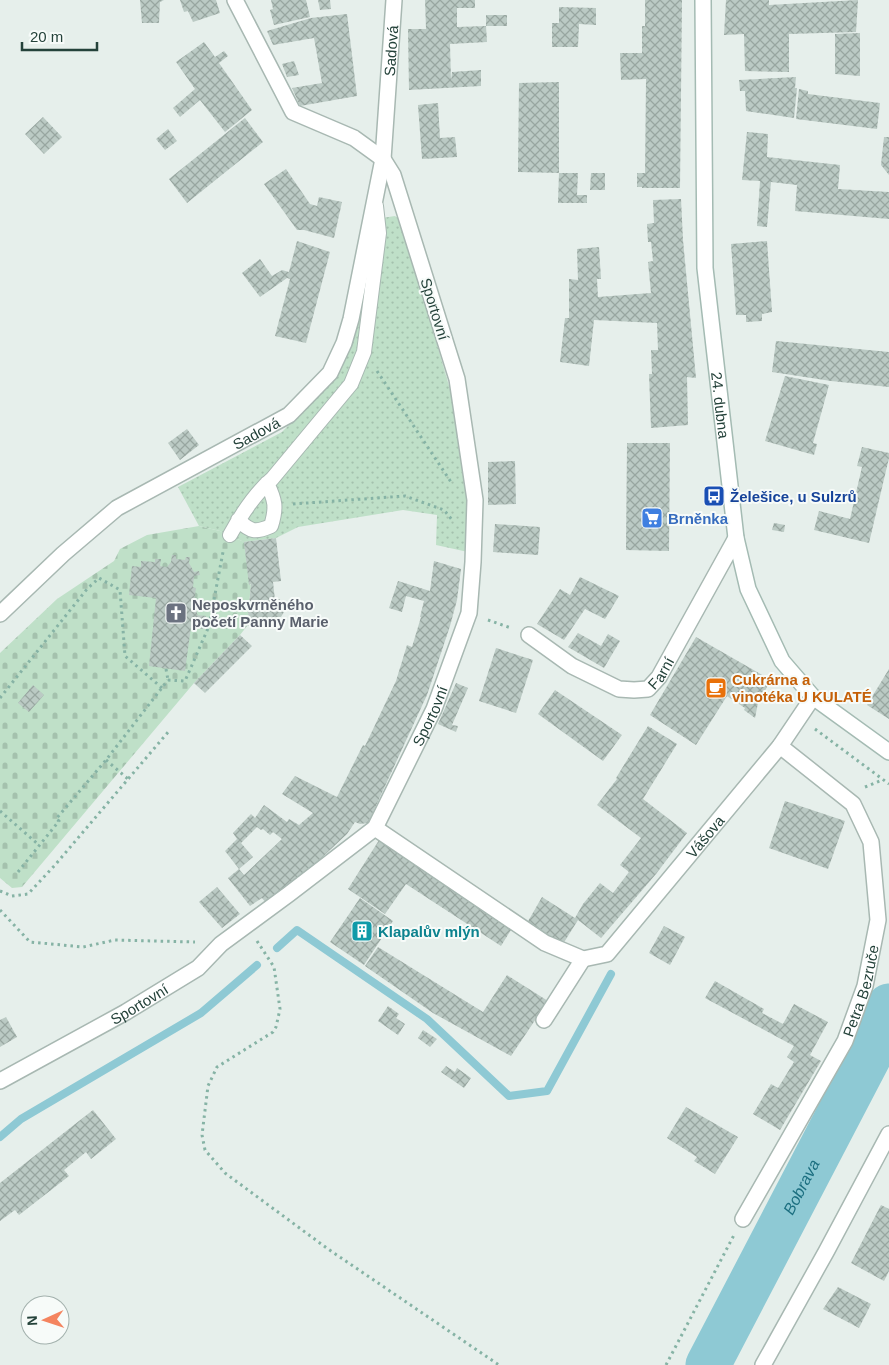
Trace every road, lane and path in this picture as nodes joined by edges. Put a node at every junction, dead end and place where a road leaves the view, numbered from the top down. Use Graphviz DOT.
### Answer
graph roads {
  1 [pos="236,0"];
  2 [pos="394,0"];
  3 [pos="703,0"];
  4 [pos="383,160"];
  5 [pos="375,198"];
  6 [pos="364,352"];
  7 [pos="268,483"];
  8 [pos="475,500"];
  9 [pos="275,505"];
  10 [pos="238,520"];
  11 [pos="454,526"];
  12 [pos="230,535"];
  13 [pos="736,538"];
  14 [pos="469,613"];
  15 [pos="0,614"];
  16 [pos="529,635"];
  17 [pos="166,669"];
  18 [pos="168,680"];
  19 [pos="162,688"];
  20 [pos="813,697"];
  21 [pos="0,698"];
  22 [pos="798,717"];
  23 [pos="169,731"];
  24 [pos="780,746"];
  25 [pos="889,752"];
  26 [pos="106,760"];
  27 [pos="128,779"];
  28 [pos="889,784"];
  29 [pos="0,811"];
  30 [pos="376,828"];
  31 [pos="40,845"];
  32 [pos="18,872"];
  33 [pos="0,892"];
  34 [pos="0,910"];
  35 [pos="221,944"];
  36 [pos="264,952"];
  37 [pos="583,959"];
  38 [pos="544,1020"];
  39 [pos="0,1081"];
  40 [pos="889,1134"];
  41 [pos="743,1219"];
  42 [pos="498,1365"];
  43 [pos="666,1365"];
  44 [pos="764,1365"];
  1 -- 4 [label="street"];
  2 -- 4 [label="street, Sadová"];
  3 -- 13 [label="street, 24. dubna"];
  4 -- 5 [label="street, Sadová"];
  4 -- 8 [label="street, Sportovní"];
  5 -- 6 [label="lane"];
  5 -- 15 [label="street, Sadová"];
  6 -- 7 [label="lane"];
  6 -- 8 [label="path"];
  7 -- 9 [label="lane"];
  7 -- 10 [label="lane"];
  8 -- 14 [label="street, Sportovní"];
  9 -- 10 [label="lane"];
  9 -- 11 [label="path"];
  10 -- 12 [label="lane"];
  12 -- 18 [label="path"];
  13 -- 16 [label="street, Farní"];
  13 -- 20 [label="street, 24. dubna"];
  14 -- 16 [label="path"];
  14 -- 30 [label="street, Sportovní"];
  17 -- 18 [label="path"];
  18 -- 19 [label="path"];
  19 -- 21 [label="path"];
  19 -- 26 [label="path"];
  20 -- 22 [label="street, Vášova"];
  20 -- 25 [label="street, 24. dubna"];
  22 -- 24 [label="street, Vášova"];
  22 -- 28 [label="path"];
  23 -- 27 [label="path"];
  24 -- 37 [label="street, Vášova"];
  24 -- 41 [label="street, Petra Bezruče"];
  26 -- 27 [label="path"];
  26 -- 31 [label="path"];
  27 -- 33 [label="path"];
  29 -- 31 [label="path"];
  30 -- 35 [label="street, Sportovní"];
  30 -- 37 [label="street"];
  31 -- 32 [label="path"];
  34 -- 35 [label="path"];
  35 -- 39 [label="street, Sportovní"];
  36 -- 42 [label="path"];
  37 -- 38 [label="street"];
  40 -- 44 [label="street"];
  41 -- 43 [label="path"];
}
